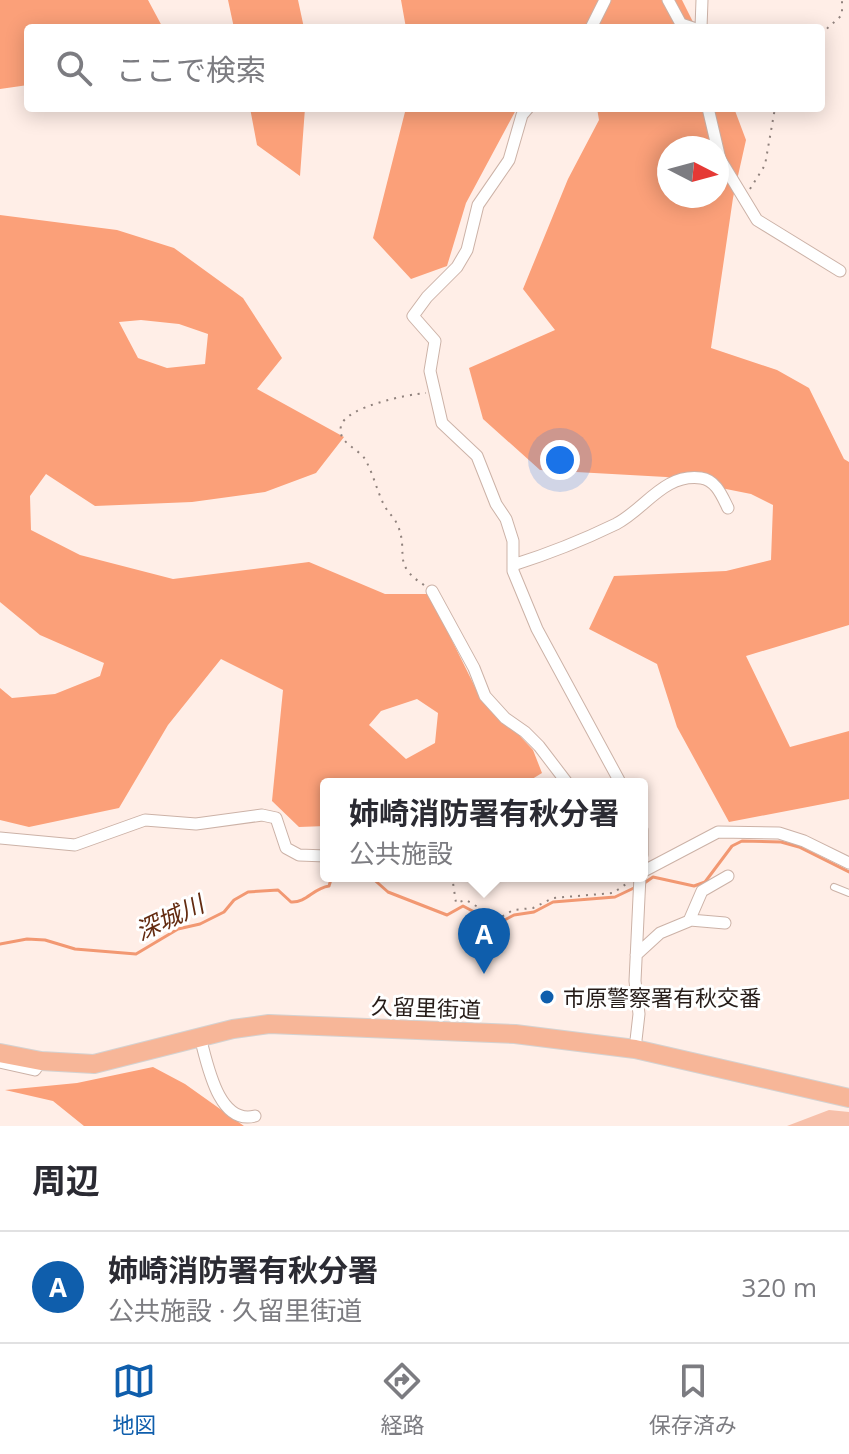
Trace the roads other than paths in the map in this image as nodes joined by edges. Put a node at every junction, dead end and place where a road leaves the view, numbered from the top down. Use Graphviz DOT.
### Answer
graph roads {
  1 [pos="605,0"];
  2 [pos="668,0"];
  3 [pos="700,4"];
  4 [pos="593,24"];
  5 [pos="681,24"];
  6 [pos="701,24"];
  7 [pos="525,112"];
  8 [pos="709,112"];
  9 [pos="840,271"];
  10 [pos="728,508"];
  11 [pos="513,565"];
  12 [pos="432,591"];
  13 [pos="563,778"];
  14 [pos="618,778"];
  15 [pos="0,838"];
  16 [pos="320,856"];
  17 [pos="849,863"];
  18 [pos="648,871"];
  19 [pos="728,876"];
  20 [pos="639,882"];
  21 [pos="834,887"];
  22 [pos="849,893"];
  23 [pos="690,920"];
  24 [pos="725,923"];
  25 [pos="636,955"];
  26 [pos="200,1037"];
  27 [pos="635,1049"];
  28 [pos="0,1053"];
  29 [pos="41,1061"];
  30 [pos="0,1062"];
  31 [pos="849,1098"];
  32 [pos="255,1116"];
  1 -- 4 [label="street"];
  2 -- 5 [label="street"];
  3 -- 6 [label="street"];
  7 -- 11 [label="street"];
  8 -- 9 [label="street"];
  10 -- 11 [label="street"];
  11 -- 14 [label="street"];
  12 -- 13 [label="street"];
  15 -- 16 [label="street"];
  17 -- 18 [label="street"];
  19 -- 23 [label="street"];
  20 -- 25 [label="street"];
  21 -- 22 [label="lane"];
  23 -- 24 [label="street"];
  23 -- 25 [label="street"];
  25 -- 27 [label="street"];
  26 -- 27 [label="main road, 久留里街道"];
  26 -- 29 [label="main road, 久留里街道"];
  26 -- 32 [label="street"];
  27 -- 31 [label="main road, 久留里街道"];
  28 -- 29 [label="main road, 久留里街道"];
  29 -- 30 [label="street"];
}
